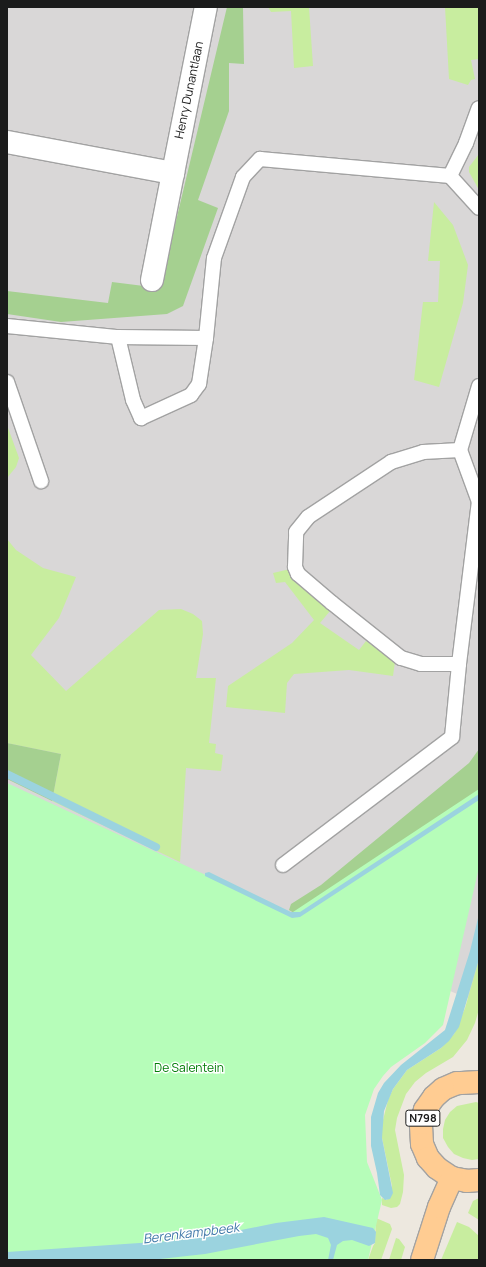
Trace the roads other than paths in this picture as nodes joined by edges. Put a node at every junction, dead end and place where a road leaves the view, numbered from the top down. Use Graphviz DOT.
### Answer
graph roads {
  1 [pos="206,7"];
  2 [pos="479,108"];
  3 [pos="7,142"];
  4 [pos="172,173"];
  5 [pos="450,176"];
  6 [pos="479,208"];
  7 [pos="152,280"];
  8 [pos="7,326"];
  9 [pos="118,338"];
  10 [pos="206,338"];
  11 [pos="7,382"];
  12 [pos="479,386"];
  13 [pos="460,450"];
  14 [pos="41,480"];
  15 [pos="479,502"];
  16 [pos="459,664"];
  17 [pos="283,865"];
  18 [pos="479,1082"];
  19 [pos="452,1178"];
  20 [pos="479,1180"];
  21 [pos="422,1260"];
  1 -- 4 [label="street, Henry Dunantlaan"];
  2 -- 5 [label="lane"];
  3 -- 4 [label="street"];
  4 -- 7 [label="street, Henry Dunantlaan"];
  5 -- 6 [label="lane"];
  5 -- 10 [label="lane"];
  8 -- 9 [label="lane"];
  9 -- 10 [label="lane"];
  9 -- 10 [label="lane"];
  11 -- 14 [label="lane"];
  12 -- 13 [label="lane"];
  13 -- 15 [label="lane"];
  13 -- 16 [label="lane"];
  15 -- 16 [label="lane"];
  16 -- 17 [label="lane"];
  18 -- 19 [label="main road, N798"];
  19 -- 20 [label="main road, N798"];
  19 -- 21 [label="main road"];
}
